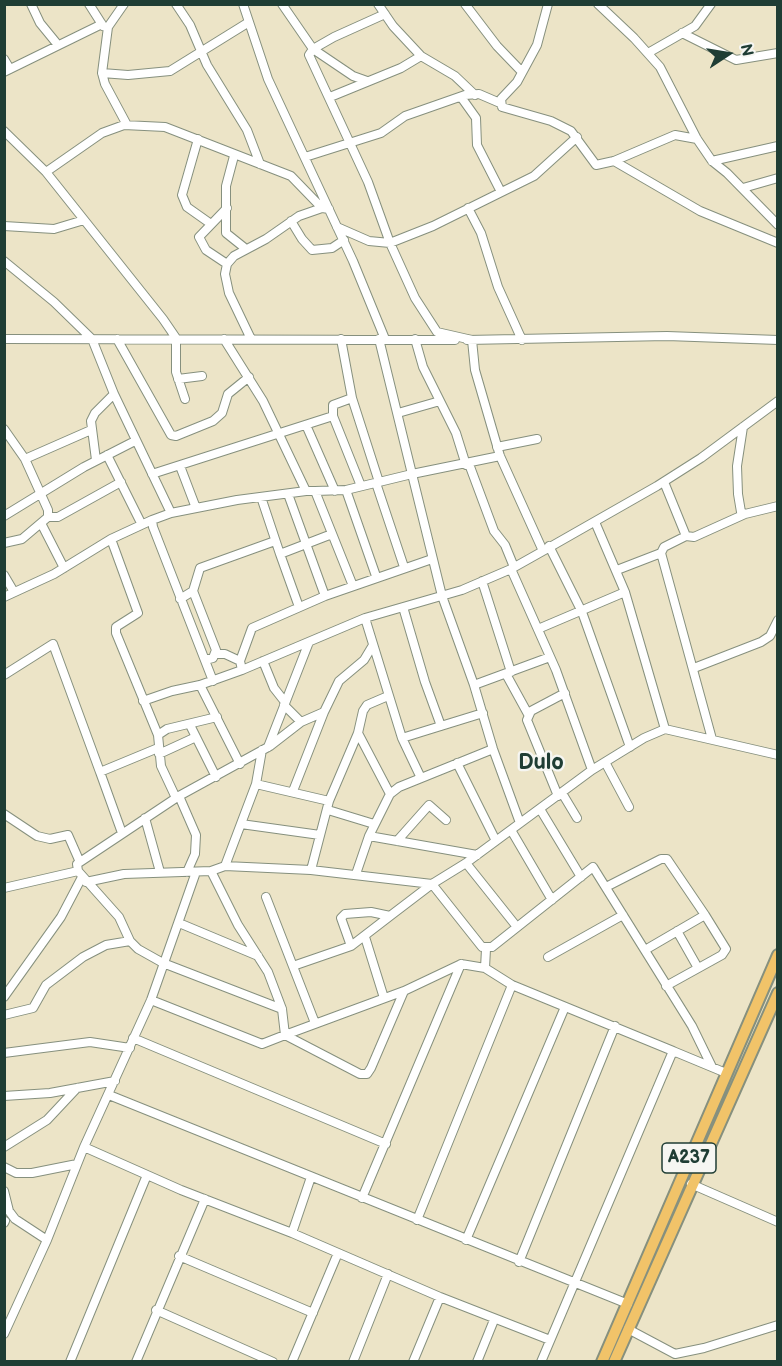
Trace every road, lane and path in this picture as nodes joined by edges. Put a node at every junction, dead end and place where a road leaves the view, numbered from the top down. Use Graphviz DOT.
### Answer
graph roads {
  1 [pos="31,4"];
  2 [pos="89,4"];
  3 [pos="124,4"];
  4 [pos="176,4"];
  5 [pos="243,4"];
  6 [pos="282,4"];
  7 [pos="378,4"];
  8 [pos="465,4"];
  9 [pos="548,4"];
  10 [pos="598,4"];
  11 [pos="711,4"];
  12 [pos="385,14"];
  13 [pos="249,22"];
  14 [pos="102,24"];
  15 [pos="107,33"];
  16 [pos="682,33"];
  17 [pos="58,45"];
  18 [pos="313,49"];
  19 [pos="201,52"];
  20 [pos="648,53"];
  21 [pos="777,53"];
  22 [pos="421,56"];
  23 [pos="4,58"];
  24 [pos="7,70"];
  25 [pos="522,72"];
  26 [pos="102,73"];
  27 [pos="367,81"];
  28 [pos="475,94"];
  29 [pos="330,97"];
  30 [pos="461,97"];
  31 [pos="500,103"];
  32 [pos="127,125"];
  33 [pos="4,131"];
  34 [pos="577,137"];
  35 [pos="198,139"];
  36 [pos="696,140"];
  37 [pos="349,143"];
  38 [pos="777,146"];
  39 [pos="234,156"];
  40 [pos="305,158"];
  41 [pos="614,161"];
  42 [pos="712,161"];
  43 [pos="260,164"];
  44 [pos="46,172"];
  45 [pos="777,178"];
  46 [pos="743,188"];
  47 [pos="501,192"];
  48 [pos="227,208"];
  49 [pos="325,208"];
  50 [pos="468,208"];
  51 [pos="773,213"];
  52 [pos="84,220"];
  53 [pos="291,221"];
  54 [pos="211,224"];
  55 [pos="777,225"];
  56 [pos="4,226"];
  57 [pos="337,227"];
  58 [pos="344,240"];
  59 [pos="390,243"];
  60 [pos="777,243"];
  61 [pos="246,249"];
  62 [pos="4,261"];
  63 [pos="227,264"];
  64 [pos="176,338"];
  65 [pos="4,339"];
  66 [pos="92,339"];
  67 [pos="117,339"];
  68 [pos="224,339"];
  69 [pos="251,339"];
  70 [pos="341,339"];
  71 [pos="382,339"];
  72 [pos="415,339"];
  73 [pos="472,340"];
  74 [pos="522,340"];
  75 [pos="777,340"];
  76 [pos="202,376"];
  77 [pos="249,377"];
  78 [pos="178,379"];
  79 [pos="114,394"];
  80 [pos="352,398"];
  81 [pos="185,399"];
  82 [pos="440,401"];
  83 [pos="777,401"];
  84 [pos="398,413"];
  85 [pos="333,416"];
  86 [pos="306,425"];
  87 [pos="743,427"];
  88 [pos="4,429"];
  89 [pos="91,430"];
  90 [pos="278,434"];
  91 [pos="537,439"];
  92 [pos="135,441"];
  93 [pos="497,447"];
  94 [pos="107,455"];
  95 [pos="500,456"];
  96 [pos="25,459"];
  97 [pos="96,460"];
  98 [pos="467,465"];
  99 [pos="180,466"];
  100 [pos="152,474"];
  101 [pos="412,474"];
  102 [pos="120,482"];
  103 [pos="377,482"];
  104 [pos="664,482"];
  105 [pos="361,486"];
  106 [pos="335,490"];
  107 [pos="346,490"];
  108 [pos="306,491"];
  109 [pos="315,491"];
  110 [pos="38,492"];
  111 [pos="288,494"];
  112 [pos="261,497"];
  113 [pos="777,506"];
  114 [pos="196,508"];
  115 [pos="171,513"];
  116 [pos="745,514"];
  117 [pos="4,516"];
  118 [pos="48,517"];
  119 [pos="152,520"];
  120 [pos="595,522"];
  121 [pos="141,523"];
  122 [pos="42,525"];
  123 [pos="332,534"];
  124 [pos="686,536"];
  125 [pos="111,539"];
  126 [pos="275,541"];
  127 [pos="4,543"];
  128 [pos="305,545"];
  129 [pos="546,549"];
  130 [pos="662,553"];
  131 [pos="280,554"];
  132 [pos="432,559"];
  133 [pos="404,567"];
  134 [pos="64,568"];
  135 [pos="513,568"];
  136 [pos="617,570"];
  137 [pos="4,575"];
  138 [pos="376,576"];
  139 [pos="482,581"];
  140 [pos="353,586"];
  141 [pos="193,591"];
  142 [pos="14,592"];
  143 [pos="625,592"];
  144 [pos="325,596"];
  145 [pos="442,596"];
  146 [pos="4,597"];
  147 [pos="180,598"];
  148 [pos="299,607"];
  149 [pos="403,607"];
  150 [pos="582,612"];
  151 [pos="365,618"];
  152 [pos="777,620"];
  153 [pos="538,629"];
  154 [pos="309,642"];
  155 [pos="373,645"];
  156 [pos="216,654"];
  157 [pos="550,657"];
  158 [pos="205,660"];
  159 [pos="240,661"];
  160 [pos="263,661"];
  161 [pos="694,668"];
  162 [pos="242,670"];
  163 [pos="509,673"];
  164 [pos="4,675"];
  165 [pos="213,681"];
  166 [pos="474,685"];
  167 [pos="200,686"];
  168 [pos="564,693"];
  169 [pos="388,696"];
  170 [pos="143,701"];
  171 [pos="284,703"];
  172 [pos="324,712"];
  173 [pos="483,713"];
  174 [pos="528,714"];
  175 [pos="217,717"];
  176 [pos="301,722"];
  177 [pos="190,725"];
  178 [pos="441,726"];
  179 [pos="665,729"];
  180 [pos="358,733"];
  181 [pos="158,735"];
  182 [pos="196,737"];
  183 [pos="402,738"];
  184 [pos="712,739"];
  185 [pos="630,747"];
  186 [pos="265,749"];
  187 [pos="493,749"];
  188 [pos="158,751"];
  189 [pos="777,755"];
  190 [pos="605,762"];
  191 [pos="456,763"];
  192 [pos="240,764"];
  193 [pos="592,770"];
  194 [pos="100,772"];
  195 [pos="216,777"];
  196 [pos="421,778"];
  197 [pos="256,784"];
  198 [pos="293,791"];
  199 [pos="390,794"];
  200 [pos="560,795"];
  201 [pos="178,797"];
  202 [pos="329,801"];
  203 [pos="629,807"];
  204 [pos="540,809"];
  205 [pos="328,810"];
  206 [pos="4,814"];
  207 [pos="145,818"];
  208 [pos="577,818"];
  209 [pos="446,820"];
  210 [pos="520,823"];
  211 [pos="241,824"];
  212 [pos="374,824"];
  213 [pos="511,830"];
  214 [pos="122,833"];
  215 [pos="320,836"];
  216 [pos="369,836"];
  217 [pos="496,841"];
  218 [pos="397,842"];
  219 [pos="477,855"];
  220 [pos="79,860"];
  221 [pos="466,863"];
  222 [pos="225,866"];
  223 [pos="311,870"];
  224 [pos="211,871"];
  225 [pos="160,872"];
  226 [pos="191,872"];
  227 [pos="356,874"];
  228 [pos="82,877"];
  229 [pos="581,877"];
  230 [pos="432,884"];
  231 [pos="606,886"];
  232 [pos="4,888"];
  233 [pos="266,897"];
  234 [pos="552,900"];
  235 [pos="623,915"];
  236 [pos="705,915"];
  237 [pos="390,916"];
  238 [pos="179,923"];
  239 [pos="517,927"];
  240 [pos="677,931"];
  241 [pos="366,938"];
  242 [pos="130,941"];
  243 [pos="351,946"];
  244 [pos="486,949"];
  245 [pos="645,950"];
  246 [pos="777,955"];
  247 [pos="259,956"];
  248 [pos="548,957"];
  249 [pos="163,963"];
  250 [pos="461,964"];
  251 [pos="293,966"];
  252 [pos="485,968"];
  253 [pos="698,968"];
  254 [pos="774,970"];
  255 [pos="512,985"];
  256 [pos="666,986"];
  257 [pos="404,990"];
  258 [pos="777,993"];
  259 [pos="4,996"];
  260 [pos="384,998"];
  261 [pos="151,1000"];
  262 [pos="565,1007"];
  263 [pos="282,1009"];
  264 [pos="4,1014"];
  265 [pos="315,1023"];
  266 [pos="615,1026"];
  267 [pos="285,1035"];
  268 [pos="133,1038"];
  269 [pos="130,1048"];
  270 [pos="672,1051"];
  271 [pos="4,1053"];
  272 [pos="712,1067"];
  273 [pos="726,1073"];
  274 [pos="115,1081"];
  275 [pos="77,1088"];
  276 [pos="110,1095"];
  277 [pos="4,1096"];
  278 [pos="386,1144"];
  279 [pos="4,1147"];
  280 [pos="84,1147"];
  281 [pos="77,1164"];
  282 [pos="4,1167"];
  283 [pos="147,1175"];
  284 [pos="312,1177"];
  285 [pos="691,1184"];
  286 [pos="4,1191"];
  287 [pos="362,1198"];
  288 [pos="205,1199"];
  289 [pos="15,1219"];
  290 [pos="417,1220"];
  291 [pos="5,1222"];
  292 [pos="777,1222"];
  293 [pos="292,1233"];
  294 [pos="47,1240"];
  295 [pos="466,1240"];
  296 [pos="338,1253"];
  297 [pos="179,1256"];
  298 [pos="519,1262"];
  299 [pos="388,1274"];
  300 [pos="573,1282"];
  301 [pos="440,1297"];
  302 [pos="628,1304"];
  303 [pos="156,1310"];
  304 [pos="313,1312"];
  305 [pos="494,1320"];
  306 [pos="777,1325"];
  307 [pos="628,1329"];
  308 [pos="4,1334"];
  309 [pos="550,1340"];
  310 [pos="70,1362"];
  311 [pos="136,1362"];
  312 [pos="273,1362"];
  313 [pos="292,1362"];
  314 [pos="353,1362"];
  315 [pos="413,1362"];
  316 [pos="477,1362"];
  317 [pos="541,1362"];
  318 [pos="602,1362"];
  319 [pos="614,1362"];
  1 -- 17 [label="street"];
  2 -- 14 [label="street"];
  3 -- 15 [label="street"];
  4 -- 19 [label="street"];
  5 -- 13 [label="street"];
  6 -- 18 [label="street"];
  7 -- 12 [label="street"];
  8 -- 25 [label="street"];
  9 -- 25 [label="street"];
  10 -- 20 [label="street"];
  11 -- 16 [label="street"];
  12 -- 18 [label="street"];
  12 -- 22 [label="street"];
  13 -- 19 [label="street"];
  13 -- 40 [label="street"];
  14 -- 15 [label="street"];
  14 -- 17 [label="street"];
  15 -- 26 [label="street"];
  16 -- 20 [label="street"];
  16 -- 21 [label="street"];
  17 -- 24 [label="street"];
  18 -- 27 [label="street"];
  18 -- 29 [label="street"];
  19 -- 26 [label="street"];
  19 -- 43 [label="street"];
  20 -- 36 [label="street"];
  22 -- 27 [label="street"];
  22 -- 28 [label="street"];
  23 -- 24 [label="street"];
  25 -- 31 [label="street"];
  26 -- 32 [label="street"];
  27 -- 29 [label="street"];
  28 -- 30 [label="street"];
  28 -- 31 [label="street"];
  29 -- 37 [label="street"];
  30 -- 37 [label="street"];
  30 -- 47 [label="street"];
  31 -- 34 [label="street"];
  32 -- 35 [label="street"];
  32 -- 44 [label="street"];
  33 -- 44 [label="street"];
  34 -- 41 [label="street"];
  34 -- 47 [label="street"];
  35 -- 39 [label="street"];
  35 -- 54 [label="street"];
  36 -- 41 [label="street"];
  36 -- 42 [label="street"];
  37 -- 40 [label="street"];
  37 -- 59 [label="street"];
  38 -- 42 [label="street"];
  39 -- 43 [label="street"];
  39 -- 48 [label="street"];
  40 -- 49 [label="street"];
  41 -- 60 [label="street"];
  42 -- 46 [label="street"];
  43 -- 49 [label="street"];
  44 -- 52 [label="street"];
  45 -- 46 [label="street"];
  46 -- 51 [label="street"];
  47 -- 50 [label="street"];
  48 -- 54 [label="street"];
  48 -- 61 [label="street"];
  49 -- 53 [label="street"];
  49 -- 57 [label="street"];
  50 -- 59 [label="street"];
  50 -- 74 [label="street"];
  51 -- 55 [label="street"];
  52 -- 56 [label="street"];
  52 -- 64 [label="street"];
  53 -- 58 [label="street"];
  53 -- 61 [label="street"];
  54 -- 63 [label="street"];
  57 -- 58 [label="street"];
  57 -- 59 [label="street"];
  58 -- 71 [label="street"];
  59 -- 73 [label="street"];
  61 -- 63 [label="street"];
  62 -- 66 [label="street"];
  63 -- 69 [label="street"];
  64 -- 67 [label="street"];
  64 -- 68 [label="street"];
  64 -- 78 [label="street"];
  65 -- 66 [label="street"];
  66 -- 67 [label="street"];
  66 -- 79 [label="street"];
  67 -- 77 [label="street"];
  68 -- 69 [label="street"];
  68 -- 77 [label="street"];
  69 -- 70 [label="street"];
  70 -- 71 [label="street"];
  70 -- 80 [label="street"];
  71 -- 72 [label="street"];
  71 -- 84 [label="street"];
  72 -- 73 [label="street"];
  72 -- 82 [label="street"];
  73 -- 74 [label="street"];
  73 -- 93 [label="street"];
  74 -- 75 [label="street"];
  76 -- 78 [label="street"];
  77 -- 90 [label="street"];
  78 -- 81 [label="street"];
  79 -- 89 [label="street"];
  79 -- 92 [label="street"];
  80 -- 85 [label="street"];
  80 -- 103 [label="street"];
  82 -- 84 [label="street"];
  82 -- 98 [label="street"];
  83 -- 87 [label="street"];
  84 -- 101 [label="street"];
  85 -- 86 [label="street"];
  85 -- 105 [label="street"];
  86 -- 90 [label="street"];
  86 -- 106 [label="street"];
  87 -- 104 [label="street"];
  87 -- 116 [label="street"];
  88 -- 96 [label="street"];
  89 -- 96 [label="street"];
  89 -- 97 [label="street"];
  90 -- 99 [label="street"];
  90 -- 108 [label="street"];
  91 -- 93 [label="street"];
  92 -- 94 [label="street"];
  92 -- 100 [label="street"];
  93 -- 95 [label="street"];
  94 -- 97 [label="street"];
  94 -- 102 [label="street"];
  95 -- 98 [label="street"];
  95 -- 129 [label="street"];
  96 -- 110 [label="street"];
  97 -- 110 [label="street"];
  98 -- 101 [label="street"];
  98 -- 135 [label="street"];
  99 -- 100 [label="street"];
  99 -- 114 [label="street"];
  100 -- 115 [label="street"];
  101 -- 103 [label="street"];
  101 -- 132 [label="street"];
  102 -- 118 [label="street"];
  102 -- 121 [label="street"];
  103 -- 105 [label="street"];
  103 -- 133 [label="street"];
  104 -- 120 [label="street"];
  104 -- 124 [label="street"];
  105 -- 107 [label="street"];
  106 -- 107 [label="street"];
  106 -- 109 [label="street"];
  107 -- 138 [label="street"];
  108 -- 109 [label="street"];
  108 -- 111 [label="street"];
  109 -- 123 [label="street"];
  110 -- 117 [label="street"];
  110 -- 118 [label="street"];
  111 -- 112 [label="street"];
  111 -- 128 [label="street"];
  112 -- 114 [label="street"];
  112 -- 126 [label="street"];
  113 -- 116 [label="street"];
  114 -- 115 [label="street"];
  115 -- 119 [label="street"];
  116 -- 124 [label="street"];
  118 -- 122 [label="street"];
  119 -- 121 [label="street"];
  119 -- 147 [label="street"];
  120 -- 129 [label="street"];
  120 -- 136 [label="street"];
  121 -- 125 [label="street"];
  122 -- 127 [label="street"];
  122 -- 134 [label="street"];
  123 -- 128 [label="street"];
  123 -- 140 [label="street"];
  124 -- 130 [label="street"];
  125 -- 134 [label="street"];
  125 -- 170 [label="street"];
  126 -- 131 [label="street"];
  126 -- 141 [label="street"];
  128 -- 131 [label="street"];
  128 -- 144 [label="street"];
  129 -- 135 [label="street"];
  129 -- 150 [label="street"];
  130 -- 136 [label="street"];
  130 -- 161 [label="street"];
  131 -- 148 [label="street"];
  132 -- 133 [label="street"];
  132 -- 145 [label="street"];
  133 -- 138 [label="street"];
  134 -- 142 [label="street"];
  135 -- 139 [label="street"];
  135 -- 153 [label="street"];
  136 -- 143 [label="street"];
  137 -- 142 [label="street"];
  138 -- 140 [label="street"];
  139 -- 145 [label="street"];
  139 -- 163 [label="street"];
  140 -- 144 [label="street"];
  141 -- 147 [label="street"];
  141 -- 156 [label="street"];
  142 -- 146 [label="street"];
  143 -- 150 [label="street"];
  143 -- 179 [label="street"];
  144 -- 148 [label="street"];
  145 -- 149 [label="street"];
  145 -- 166 [label="street"];
  147 -- 158 [label="street"];
  148 -- 159 [label="street"];
  149 -- 151 [label="street"];
  149 -- 178 [label="street"];
  150 -- 153 [label="street"];
  150 -- 185 [label="street"];
  151 -- 154 [label="street"];
  151 -- 155 [label="street"];
  152 -- 161 [label="street"];
  153 -- 157 [label="street"];
  154 -- 160 [label="street"];
  154 -- 171 [label="street"];
  155 -- 169 [label="street"];
  155 -- 172 [label="street"];
  156 -- 158 [label="street"];
  156 -- 159 [label="street"];
  157 -- 163 [label="street"];
  157 -- 168 [label="street"];
  158 -- 165 [label="street"];
  159 -- 162 [label="street"];
  160 -- 162 [label="street"];
  160 -- 171 [label="street"];
  161 -- 184 [label="street"];
  162 -- 165 [label="street"];
  163 -- 166 [label="street"];
  163 -- 174 [label="street"];
  164 -- 194 [label="street"];
  165 -- 167 [label="street"];
  166 -- 173 [label="street"];
  167 -- 170 [label="street"];
  167 -- 175 [label="street"];
  168 -- 174 [label="street"];
  168 -- 193 [label="street"];
  169 -- 180 [label="street"];
  169 -- 183 [label="street"];
  170 -- 181 [label="street"];
  171 -- 176 [label="street"];
  171 -- 186 [label="street"];
  172 -- 176 [label="street"];
  172 -- 198 [label="street"];
  173 -- 178 [label="street"];
  173 -- 187 [label="street"];
  174 -- 200 [label="street"];
  175 -- 177 [label="street"];
  175 -- 192 [label="street"];
  176 -- 186 [label="street"];
  177 -- 181 [label="street"];
  177 -- 182 [label="street"];
  178 -- 183 [label="street"];
  179 -- 184 [label="street"];
  179 -- 185 [label="street"];
  180 -- 199 [label="street"];
  180 -- 202 [label="street"];
  181 -- 188 [label="street"];
  182 -- 188 [label="street"];
  182 -- 195 [label="street"];
  183 -- 196 [label="street"];
  184 -- 189 [label="street"];
  185 -- 190 [label="street"];
  186 -- 192 [label="street"];
  186 -- 197 [label="street"];
  187 -- 191 [label="street"];
  187 -- 210 [label="street"];
  188 -- 194 [label="street"];
  188 -- 201 [label="street"];
  190 -- 193 [label="street"];
  190 -- 203 [label="street"];
  191 -- 196 [label="street"];
  191 -- 217 [label="street"];
  192 -- 195 [label="street"];
  193 -- 200 [label="street"];
  194 -- 214 [label="street"];
  195 -- 201 [label="street"];
  196 -- 199 [label="street"];
  197 -- 198 [label="street"];
  197 -- 211 [label="street"];
  198 -- 202 [label="street"];
  199 -- 212 [label="street"];
  200 -- 204 [label="street"];
  200 -- 208 [label="street"];
  201 -- 207 [label="street"];
  201 -- 226 [label="street"];
  202 -- 205 [label="street"];
  204 -- 210 [label="street"];
  204 -- 229 [label="street"];
  205 -- 212 [label="street"];
  205 -- 215 [label="street"];
  206 -- 220 [label="street"];
  207 -- 214 [label="street"];
  207 -- 225 [label="street"];
  209 -- 218 [label="street"];
  210 -- 213 [label="street"];
  211 -- 215 [label="street"];
  211 -- 222 [label="street"];
  212 -- 216 [label="street"];
  213 -- 217 [label="street"];
  213 -- 234 [label="street"];
  214 -- 220 [label="street"];
  215 -- 223 [label="street"];
  216 -- 218 [label="street"];
  216 -- 227 [label="street"];
  217 -- 219 [label="street"];
  218 -- 219 [label="street"];
  219 -- 221 [label="street"];
  220 -- 228 [label="street"];
  221 -- 230 [label="street"];
  221 -- 239 [label="street"];
  222 -- 223 [label="street"];
  222 -- 224 [label="street"];
  223 -- 227 [label="street"];
  224 -- 226 [label="street"];
  224 -- 247 [label="street"];
  225 -- 226 [label="street"];
  225 -- 228 [label="street"];
  226 -- 238 [label="street"];
  227 -- 230 [label="street"];
  228 -- 232 [label="street"];
  228 -- 242 [label="street"];
  228 -- 259 [label="street"];
  229 -- 231 [label="street"];
  229 -- 234 [label="street"];
  230 -- 237 [label="street"];
  230 -- 244 [label="street"];
  231 -- 235 [label="street"];
  231 -- 236 [label="street"];
  233 -- 251 [label="street"];
  234 -- 239 [label="street"];
  235 -- 245 [label="street"];
  235 -- 248 [label="street"];
  236 -- 240 [label="street"];
  236 -- 253 [label="street"];
  237 -- 241 [label="street"];
  237 -- 243 [label="street"];
  238 -- 247 [label="street"];
  238 -- 249 [label="street"];
  239 -- 244 [label="street"];
  240 -- 245 [label="street"];
  240 -- 253 [label="street"];
  241 -- 243 [label="street"];
  241 -- 260 [label="street"];
  242 -- 249 [label="street"];
  242 -- 264 [label="street"];
  243 -- 251 [label="street"];
  244 -- 252 [label="street"];
  245 -- 256 [label="street"];
  246 -- 254 [label="highway, A237"];
  247 -- 263 [label="street"];
  249 -- 261 [label="street"];
  249 -- 263 [label="street"];
  250 -- 252 [label="street"];
  250 -- 257 [label="street"];
  250 -- 278 [label="street"];
  251 -- 265 [label="street"];
  252 -- 255 [label="street"];
  253 -- 256 [label="street"];
  254 -- 273 [label="highway, A237"];
  255 -- 262 [label="street"];
  255 -- 290 [label="street"];
  256 -- 272 [label="street"];
  257 -- 260 [label="street"];
  257 -- 267 [label="street"];
  258 -- 285 [label="highway, A237"];
  260 -- 265 [label="street"];
  261 -- 267 [label="street"];
  261 -- 268 [label="street"];
  262 -- 266 [label="street"];
  262 -- 295 [label="street"];
  263 -- 267 [label="street"];
  265 -- 267 [label="street"];
  266 -- 270 [label="street"];
  266 -- 298 [label="street"];
  268 -- 269 [label="street"];
  268 -- 278 [label="street"];
  269 -- 271 [label="street"];
  269 -- 274 [label="street"];
  270 -- 272 [label="street"];
  270 -- 300 [label="street"];
  272 -- 273 [label="street"];
  273 -- 302 [label="highway, A237"];
  274 -- 275 [label="street"];
  274 -- 276 [label="street"];
  275 -- 277 [label="street"];
  275 -- 279 [label="street"];
  276 -- 280 [label="street"];
  276 -- 284 [label="street"];
  278 -- 287 [label="street"];
  280 -- 281 [label="street"];
  280 -- 283 [label="street"];
  281 -- 282 [label="street"];
  281 -- 294 [label="street"];
  283 -- 288 [label="street"];
  283 -- 310 [label="street"];
  284 -- 287 [label="street"];
  284 -- 293 [label="street"];
  285 -- 292 [label="street"];
  285 -- 307 [label="highway, A237"];
  286 -- 289 [label="street"];
  287 -- 290 [label="street"];
  288 -- 293 [label="street"];
  288 -- 297 [label="street"];
  289 -- 291 [label="street"];
  289 -- 294 [label="street"];
  290 -- 295 [label="street"];
  293 -- 296 [label="street"];
  294 -- 308 [label="street"];
  295 -- 298 [label="street"];
  296 -- 299 [label="street"];
  296 -- 304 [label="street"];
  297 -- 303 [label="street"];
  297 -- 304 [label="street"];
  298 -- 300 [label="street"];
  299 -- 301 [label="street"];
  299 -- 314 [label="street"];
  300 -- 302 [label="street"];
  300 -- 309 [label="street"];
  301 -- 305 [label="street"];
  301 -- 315 [label="street"];
  302 -- 318 [label="highway, A237"];
  303 -- 311 [label="street"];
  303 -- 312 [label="street"];
  304 -- 313 [label="street"];
  305 -- 309 [label="street"];
  305 -- 316 [label="street"];
  306 -- 307 [label="street"];
  307 -- 319 [label="highway, A237"];
  309 -- 317 [label="street"];
}
